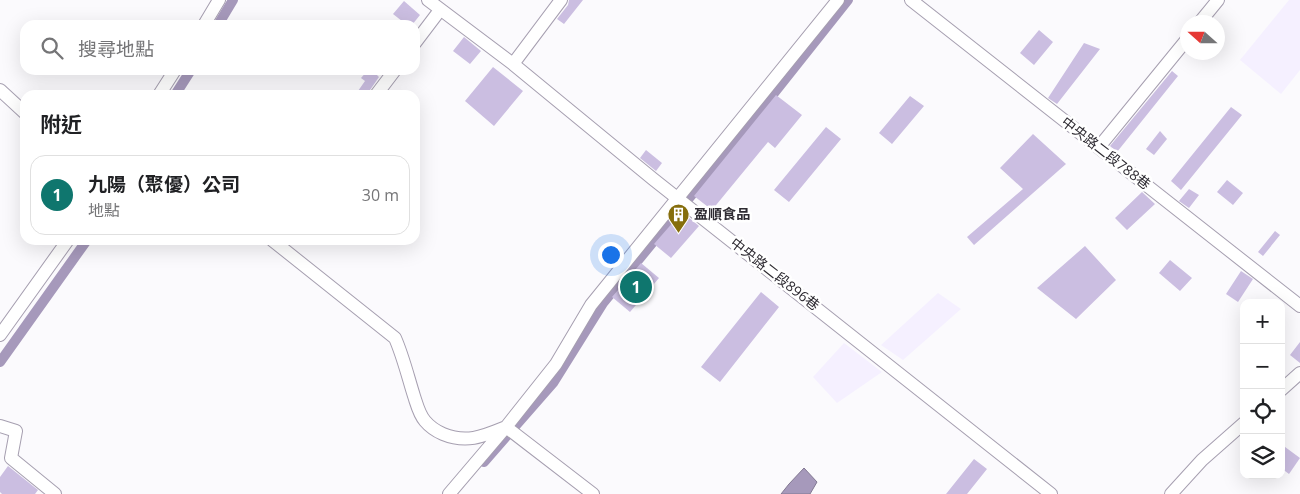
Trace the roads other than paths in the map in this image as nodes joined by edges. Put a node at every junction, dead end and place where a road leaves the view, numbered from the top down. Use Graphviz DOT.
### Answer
graph roads {
  1 [pos="220,0"];
  2 [pos="428,0"];
  3 [pos="561,0"];
  4 [pos="838,0"];
  5 [pos="911,0"];
  6 [pos="1218,0"];
  7 [pos="440,10"];
  8 [pos="1206,15"];
  9 [pos="207,20"];
  10 [pos="420,36"];
  11 [pos="1180,48"];
  12 [pos="513,64"];
  13 [pos="172,75"];
  14 [pos="391,75"];
  15 [pos="0,90"];
  16 [pos="163,90"];
  17 [pos="380,90"];
  18 [pos="20,108"];
  19 [pos="1099,147"];
  20 [pos="678,198"];
  21 [pos="64,245"];
  22 [pos="278,245"];
  23 [pos="1300,306"];
  24 [pos="0,336"];
  25 [pos="1300,373"];
  26 [pos="1282,389"];
  27 [pos="0,426"];
  28 [pos="506,427"];
  29 [pos="1240,427"];
  30 [pos="55,494"];
  31 [pos="449,494"];
  32 [pos="593,494"];
  33 [pos="1051,494"];
  34 [pos="1172,494"];
  1 -- 9 [label="street"];
  2 -- 7 [label="street, 中央路二段896巷"];
  3 -- 12 [label="street"];
  4 -- 20 [label="street"];
  5 -- 19 [label="street, 中央路二段788巷"];
  6 -- 8 [label="street"];
  7 -- 10 [label="street"];
  7 -- 12 [label="street, 中央路二段896巷"];
  11 -- 19 [label="street"];
  12 -- 20 [label="street, 中央路二段896巷"];
  13 -- 16 [label="street"];
  14 -- 17 [label="street"];
  15 -- 18 [label="street"];
  19 -- 23 [label="street, 中央路二段788巷"];
  20 -- 28 [label="street"];
  20 -- 33 [label="street, 中央路二段896巷"];
  21 -- 24 [label="street"];
  22 -- 28 [label="street"];
  25 -- 26 [label="street"];
  27 -- 30 [label="street"];
  28 -- 31 [label="street"];
  28 -- 32 [label="street"];
  29 -- 34 [label="street"];
}
